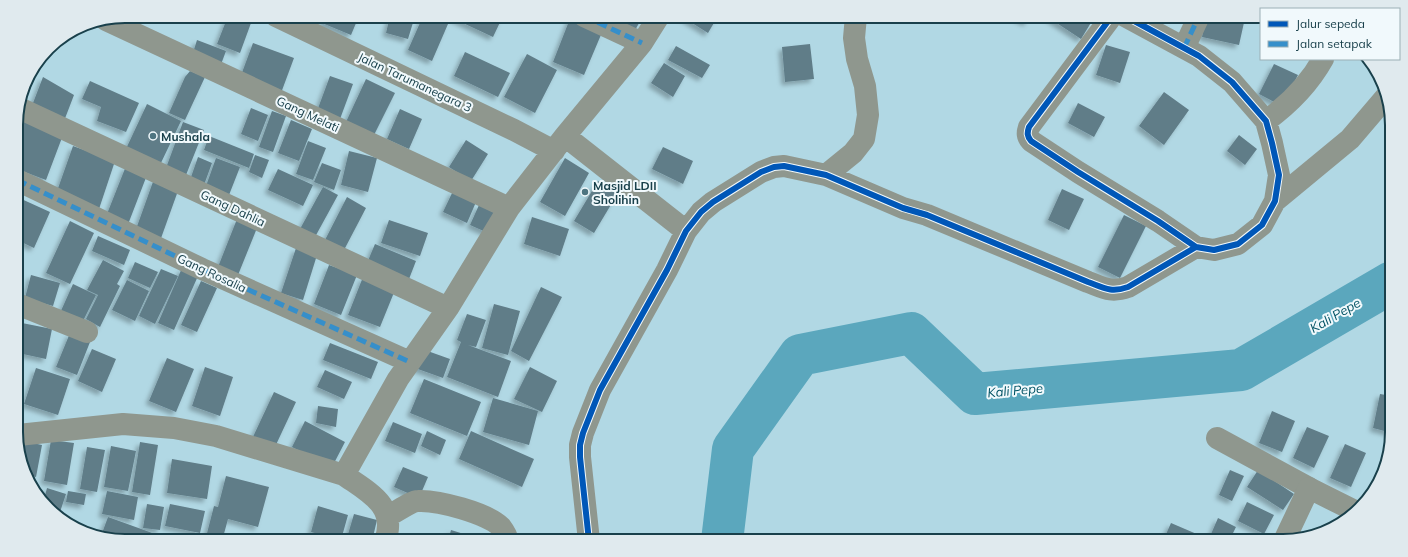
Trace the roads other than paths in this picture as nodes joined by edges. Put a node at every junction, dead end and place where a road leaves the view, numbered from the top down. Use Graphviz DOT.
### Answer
graph roads {
  1 [pos="291,23"];
  2 [pos="599,23"];
  3 [pos="655,23"];
  4 [pos="855,23"];
  5 [pos="1107,23"];
  6 [pos="1138,23"];
  7 [pos="1196,23"];
  8 [pos="114,24"];
  9 [pos="642,43"];
  10 [pos="1184,48"];
  11 [pos="1322,60"];
  12 [pos="1382,101"];
  13 [pos="24,110"];
  14 [pos="1266,121"];
  15 [pos="560,143"];
  16 [pos="832,178"];
  17 [pos="23,183"];
  18 [pos="1275,201"];
  19 [pos="509,208"];
  20 [pos="686,231"];
  21 [pos="1196,247"];
  22 [pos="23,306"];
  23 [pos="448,308"];
  24 [pos="87,332"];
  25 [pos="410,362"];
  26 [pos="23,434"];
  27 [pos="1217,438"];
  28 [pos="344,475"];
  29 [pos="1309,488"];
  30 [pos="1350,508"];
  31 [pos="388,516"];
  32 [pos="387,534"];
  33 [pos="506,534"];
  34 [pos="588,534"];
  35 [pos="1287,534"];
  1 -- 15 [label="street, Jalan Tarumanegara 3"];
  2 -- 9 [label="street"];
  3 -- 9 [label="street"];
  4 -- 16 [label="street"];
  5 -- 21 [label="street"];
  6 -- 10 [label="street"];
  7 -- 10 [label="street"];
  8 -- 19 [label="street, Gang Melati"];
  9 -- 15 [label="street"];
  10 -- 14 [label="street"];
  11 -- 14 [label="street"];
  12 -- 18 [label="street"];
  13 -- 23 [label="street, Gang Dahlia"];
  14 -- 18 [label="street"];
  15 -- 19 [label="street"];
  15 -- 20 [label="street, Jalan Tarumanegara 3"];
  16 -- 20 [label="street"];
  16 -- 21 [label="street"];
  17 -- 25 [label="street, Gang Rosalia"];
  18 -- 21 [label="street"];
  19 -- 23 [label="street"];
  20 -- 34 [label="street"];
  22 -- 24 [label="street"];
  23 -- 25 [label="street"];
  25 -- 28 [label="street"];
  26 -- 28 [label="street"];
  27 -- 29 [label="street"];
  28 -- 31 [label="street"];
  29 -- 30 [label="street"];
  29 -- 35 [label="street"];
  31 -- 32 [label="street"];
  31 -- 33 [label="street"];
}
